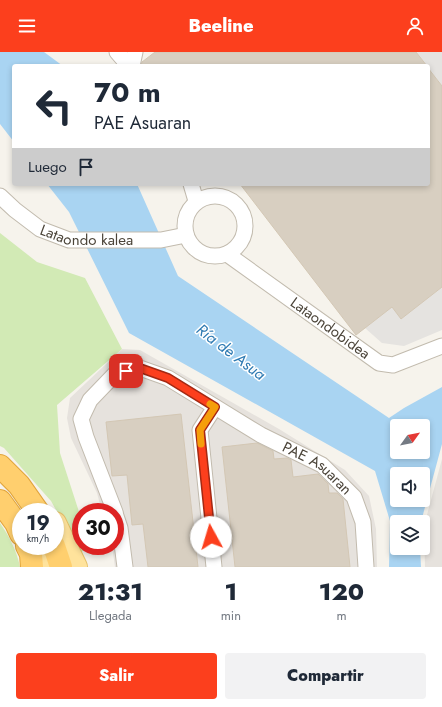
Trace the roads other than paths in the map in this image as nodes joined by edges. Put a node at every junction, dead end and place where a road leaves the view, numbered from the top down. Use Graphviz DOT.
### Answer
graph roads {
  1 [pos="118,52"];
  2 [pos="136,52"];
  3 [pos="127,64"];
  4 [pos="133,64"];
  5 [pos="192,186"];
  6 [pos="0,196"];
  7 [pos="196,201"];
  8 [pos="186,235"];
  9 [pos="227,254"];
  10 [pos="442,346"];
  11 [pos="215,407"];
  12 [pos="0,458"];
  13 [pos="0,466"];
  14 [pos="0,479"];
  15 [pos="0,501"];
  16 [pos="20,503"];
  17 [pos="32,503"];
  18 [pos="41,503"];
  19 [pos="111,503"];
  20 [pos="12,518"];
  21 [pos="64,542"];
  22 [pos="30,555"];
  23 [pos="45,555"];
  24 [pos="57,555"];
  25 [pos="123,555"];
  26 [pos="32,567"];
  27 [pos="49,567"];
  28 [pos="61,567"];
  29 [pos="76,567"];
  30 [pos="125,567"];
  31 [pos="214,567"];
  32 [pos="366,567"];
  1 -- 3 [label="street"];
  2 -- 4 [label="street"];
  5 -- 7 [label="street"];
  6 -- 8 [label="street, Lataondo kalea"];
  7 -- 8 [label="street"];
  7 -- 9 [label="street"];
  8 -- 9 [label="street"];
  9 -- 10 [label="street, Lataondobidea"];
  11 -- 19 [label="street, PAE Asuaran"];
  11 -- 31 [label="street"];
  11 -- 32 [label="street, PAE Asuaran"];
  12 -- 18 [label="main road"];
  13 -- 17 [label="highway"];
  14 -- 16 [label="main road"];
  15 -- 20 [label="highway"];
  21 -- 29 [label="main road"];
  22 -- 26 [label="highway"];
  23 -- 27 [label="main road"];
  24 -- 28 [label="highway"];
  25 -- 30 [label="street, PAE Asuaran"];
}
